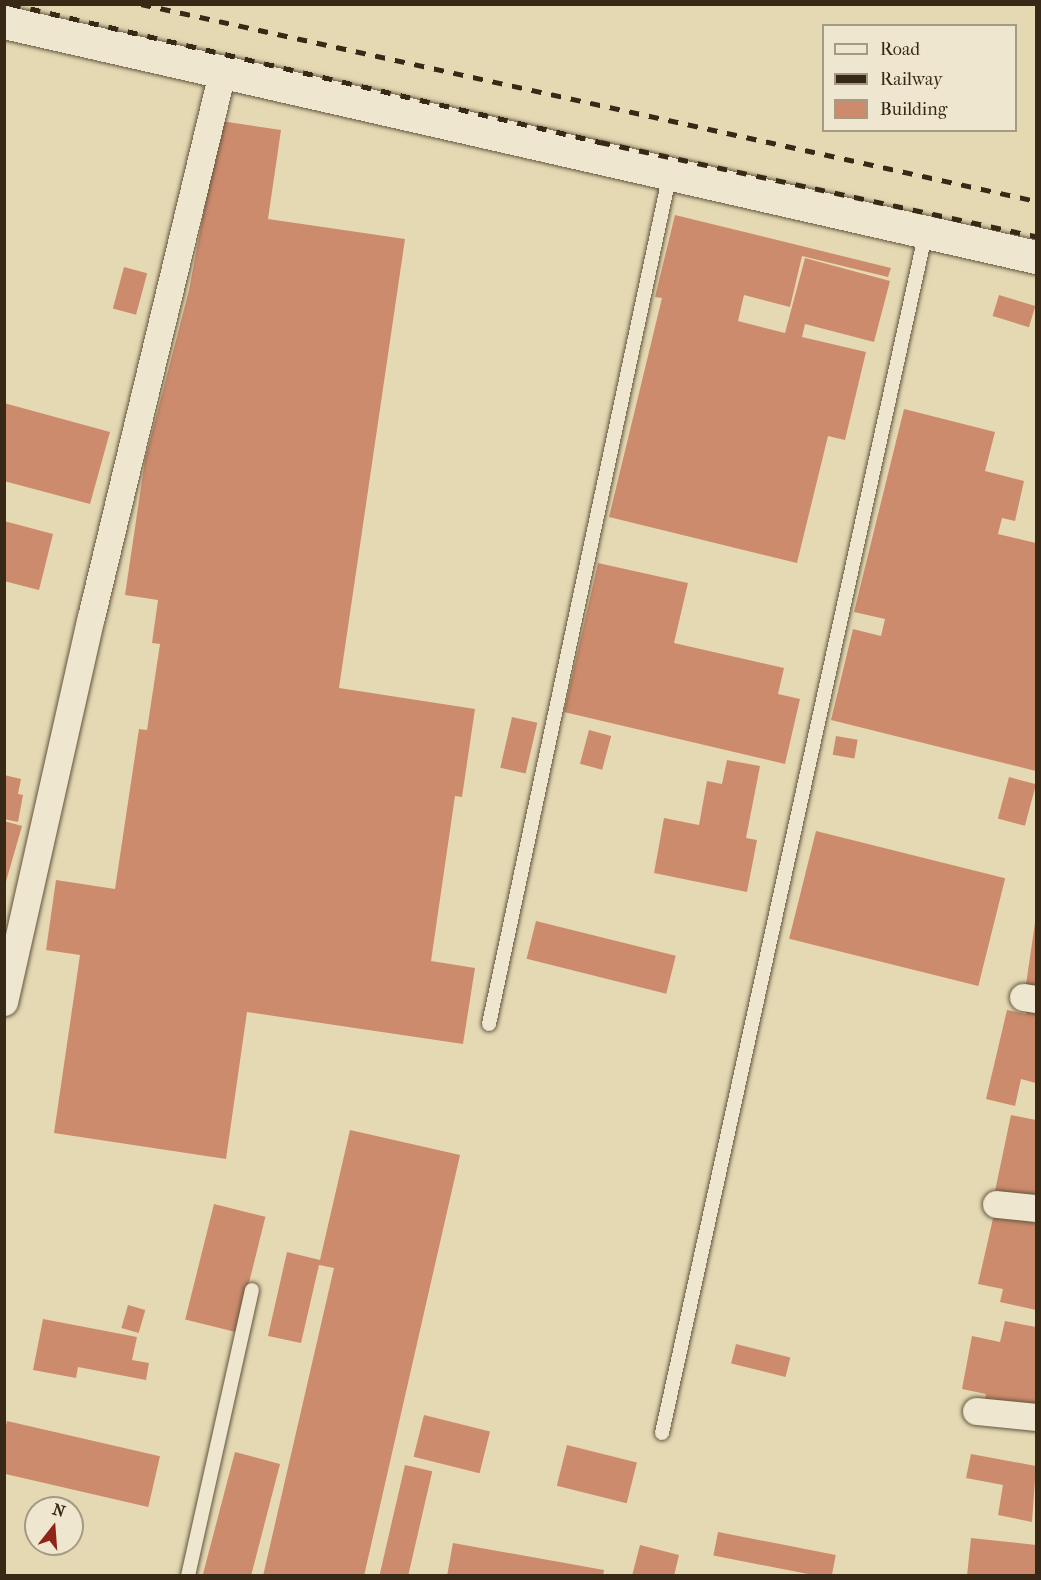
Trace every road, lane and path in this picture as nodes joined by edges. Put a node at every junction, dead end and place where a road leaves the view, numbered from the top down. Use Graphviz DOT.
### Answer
graph roads {
  1 [pos="4,22"];
  2 [pos="222,72"];
  3 [pos="670,173"];
  4 [pos="926,231"];
  5 [pos="1036,257"];
  6 [pos="4,1002"];
  7 [pos="489,1024"];
  8 [pos="996,1204"];
  9 [pos="1036,1208"];
  10 [pos="252,1290"];
  11 [pos="976,1411"];
  12 [pos="1036,1417"];
  13 [pos="662,1433"];
  14 [pos="188,1575"];
  1 -- 2 [label="street"];
  2 -- 3 [label="street"];
  2 -- 6 [label="street"];
  3 -- 4 [label="street"];
  3 -- 7 [label="lane"];
  4 -- 5 [label="street"];
  4 -- 13 [label="lane"];
  8 -- 9 [label="street"];
  10 -- 14 [label="lane"];
  11 -- 12 [label="street"];
}
